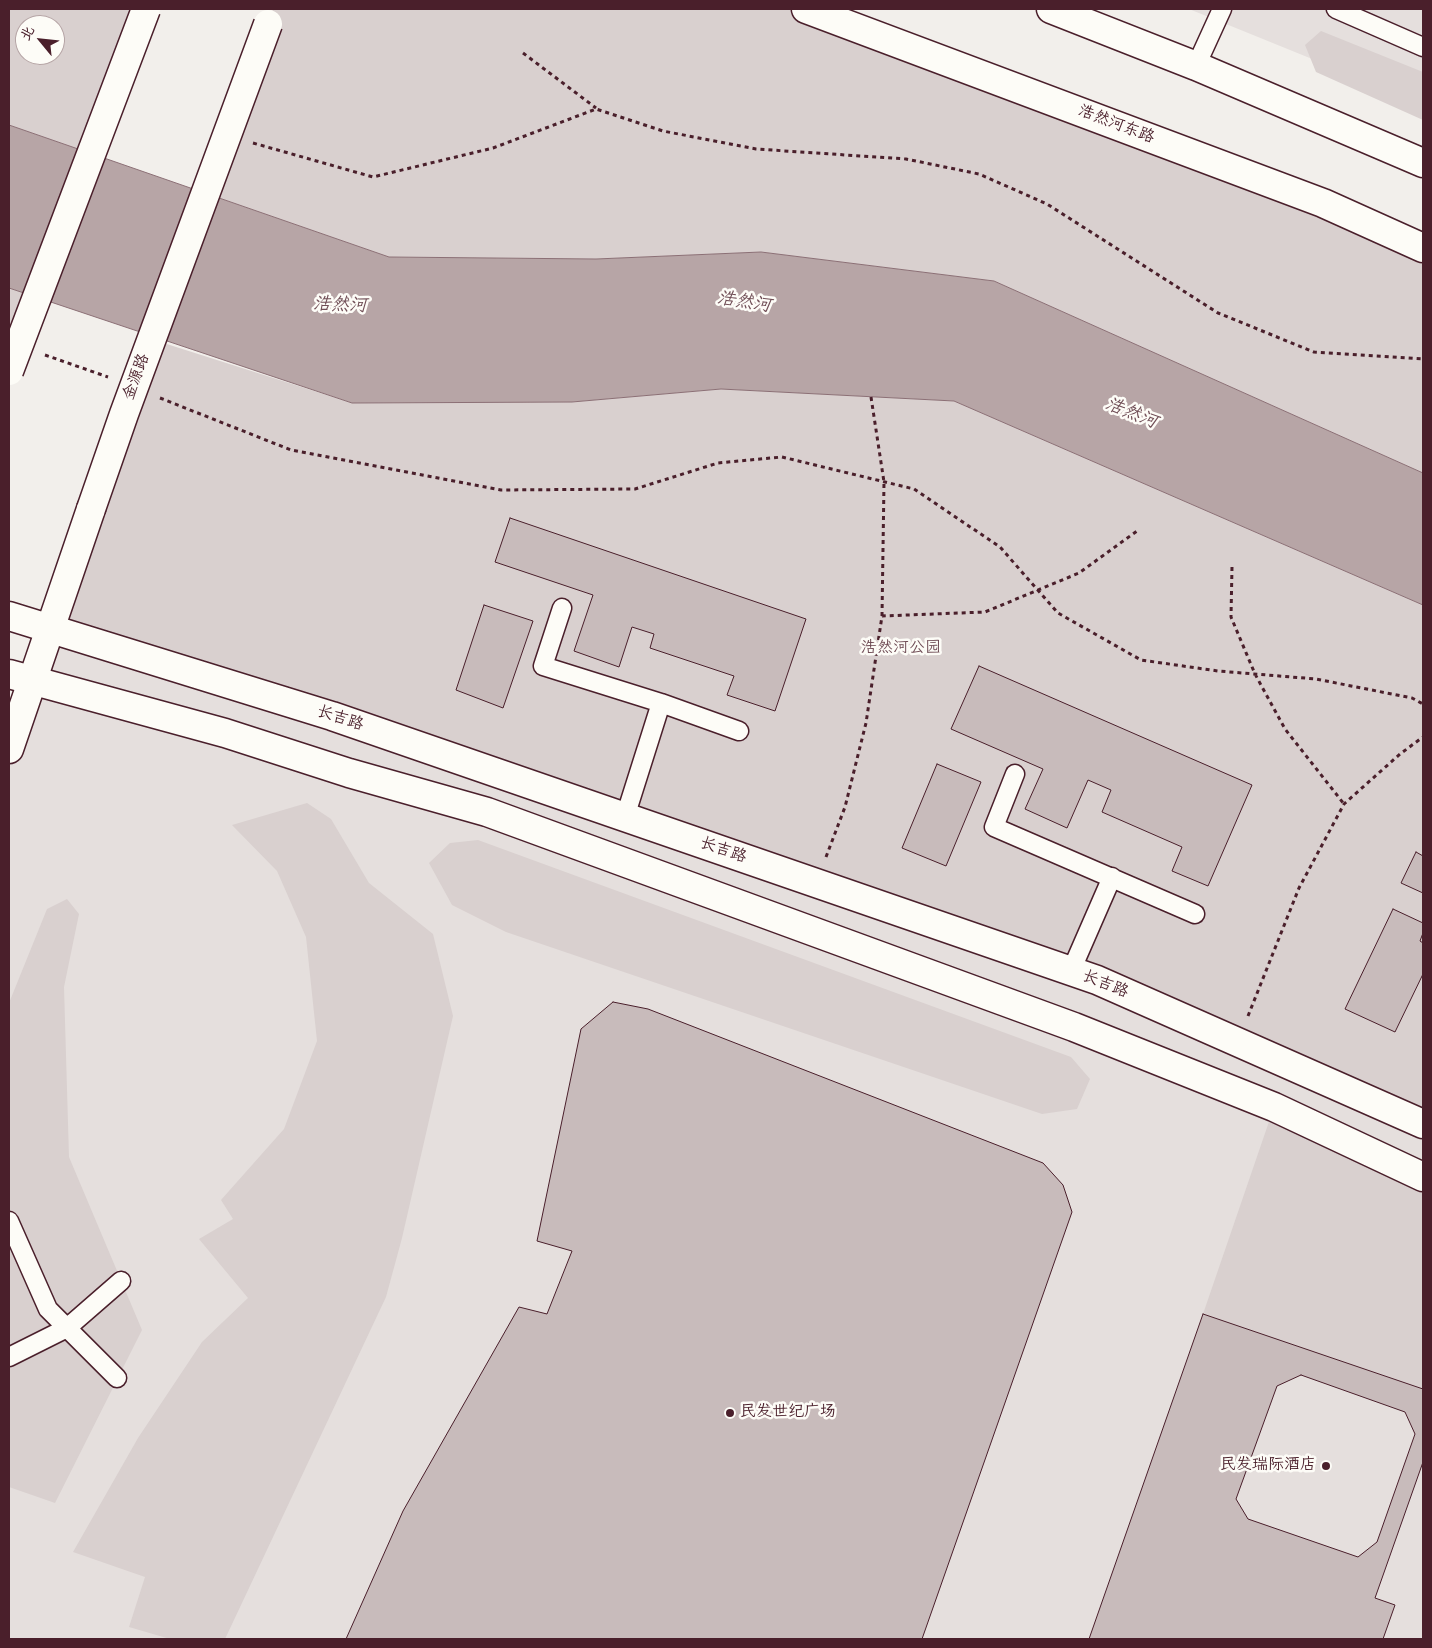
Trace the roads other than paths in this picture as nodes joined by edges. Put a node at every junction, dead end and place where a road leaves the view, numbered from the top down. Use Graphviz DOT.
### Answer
graph roads {
  1 [pos="146,9"];
  2 [pos="806,9"];
  3 [pos="1050,9"];
  4 [pos="1222,9"];
  5 [pos="1336,9"];
  6 [pos="270,16"];
  7 [pos="1423,47"];
  8 [pos="1196,66"];
  9 [pos="1423,163"];
  10 [pos="1423,248"];
  11 [pos="9,371"];
  12 [pos="562,608"];
  13 [pos="9,616"];
  14 [pos="50,629"];
  15 [pos="20,677"];
  16 [pos="661,703"];
  17 [pos="740,731"];
  18 [pos="9,749"];
  19 [pos="1015,774"];
  20 [pos="625,817"];
  21 [pos="1112,877"];
  22 [pos="1195,914"];
  23 [pos="1071,971"];
  24 [pos="1423,1124"];
  25 [pos="1423,1177"];
  26 [pos="9,1221"];
  27 [pos="122,1281"];
  28 [pos="67,1328"];
  29 [pos="9,1356"];
  30 [pos="117,1378"];
  1 -- 11 [label="street, bridge"];
  2 -- 10 [label="street, 浩然河东路"];
  3 -- 8 [label="street"];
  4 -- 8 [label="street"];
  5 -- 7 [label="street"];
  6 -- 14 [label="street, 金源路, bridge"];
  8 -- 9 [label="street"];
  12 -- 16 [label="street"];
  13 -- 14 [label="street, 长吉路"];
  14 -- 15 [label="street, 金源路"];
  14 -- 20 [label="street, 长吉路"];
  15 -- 18 [label="street, 金源路"];
  15 -- 25 [label="street"];
  16 -- 17 [label="street"];
  16 -- 20 [label="street"];
  19 -- 21 [label="street"];
  20 -- 23 [label="street, 长吉路"];
  21 -- 22 [label="street"];
  21 -- 23 [label="street"];
  23 -- 24 [label="street, 长吉路"];
  26 -- 28 [label="street"];
  27 -- 28 [label="street"];
  28 -- 29 [label="street"];
  28 -- 30 [label="street"];
}
